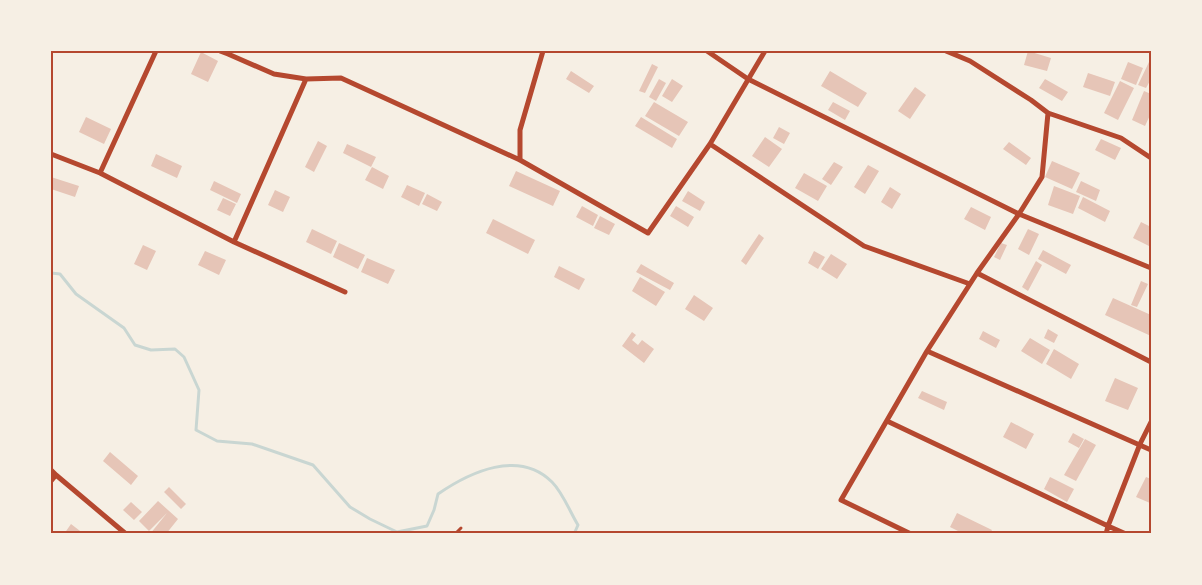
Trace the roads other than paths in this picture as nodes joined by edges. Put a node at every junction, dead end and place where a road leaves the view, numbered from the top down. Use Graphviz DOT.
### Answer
graph roads {
  1 [pos="156,51"];
  2 [pos="220,51"];
  3 [pos="543,51"];
  4 [pos="708,51"];
  5 [pos="765,51"];
  6 [pos="946,51"];
  7 [pos="229,53"];
  8 [pos="306,79"];
  9 [pos="748,79"];
  10 [pos="1048,113"];
  11 [pos="710,144"];
  12 [pos="51,154"];
  13 [pos="1151,158"];
  14 [pos="520,160"];
  15 [pos="100,173"];
  16 [pos="1019,214"];
  17 [pos="234,242"];
  18 [pos="1151,268"];
  19 [pos="977,273"];
  20 [pos="970,284"];
  21 [pos="345,292"];
  22 [pos="927,351"];
  23 [pos="1151,362"];
  24 [pos="886,421"];
  25 [pos="1151,422"];
  26 [pos="1140,444"];
  27 [pos="1151,450"];
  28 [pos="51,470"];
  29 [pos="56,475"];
  30 [pos="51,481"];
  31 [pos="1108,526"];
  32 [pos="461,528"];
  33 [pos="126,534"];
  34 [pos="455,534"];
  35 [pos="911,534"];
  36 [pos="1106,534"];
  37 [pos="1126,534"];
  1 -- 15 [label="street"];
  2 -- 7 [label="street"];
  3 -- 14 [label="street"];
  4 -- 9 [label="street"];
  5 -- 9 [label="street"];
  6 -- 10 [label="street"];
  7 -- 8 [label="street"];
  8 -- 14 [label="street"];
  8 -- 17 [label="street"];
  9 -- 11 [label="street"];
  9 -- 16 [label="street"];
  10 -- 13 [label="street"];
  10 -- 16 [label="street"];
  11 -- 14 [label="street"];
  11 -- 20 [label="street"];
  12 -- 15 [label="street"];
  15 -- 17 [label="street"];
  16 -- 18 [label="street"];
  16 -- 19 [label="street"];
  17 -- 21 [label="street"];
  19 -- 20 [label="street"];
  19 -- 23 [label="street"];
  20 -- 22 [label="street"];
  22 -- 24 [label="street"];
  22 -- 26 [label="street"];
  24 -- 31 [label="street"];
  24 -- 35 [label="street"];
  25 -- 26 [label="street"];
  26 -- 27 [label="street"];
  26 -- 31 [label="street"];
  28 -- 29 [label="street"];
  29 -- 30 [label="street"];
  29 -- 33 [label="street"];
  31 -- 36 [label="street"];
  31 -- 37 [label="street"];
  32 -- 34 [label="lane"];
}
